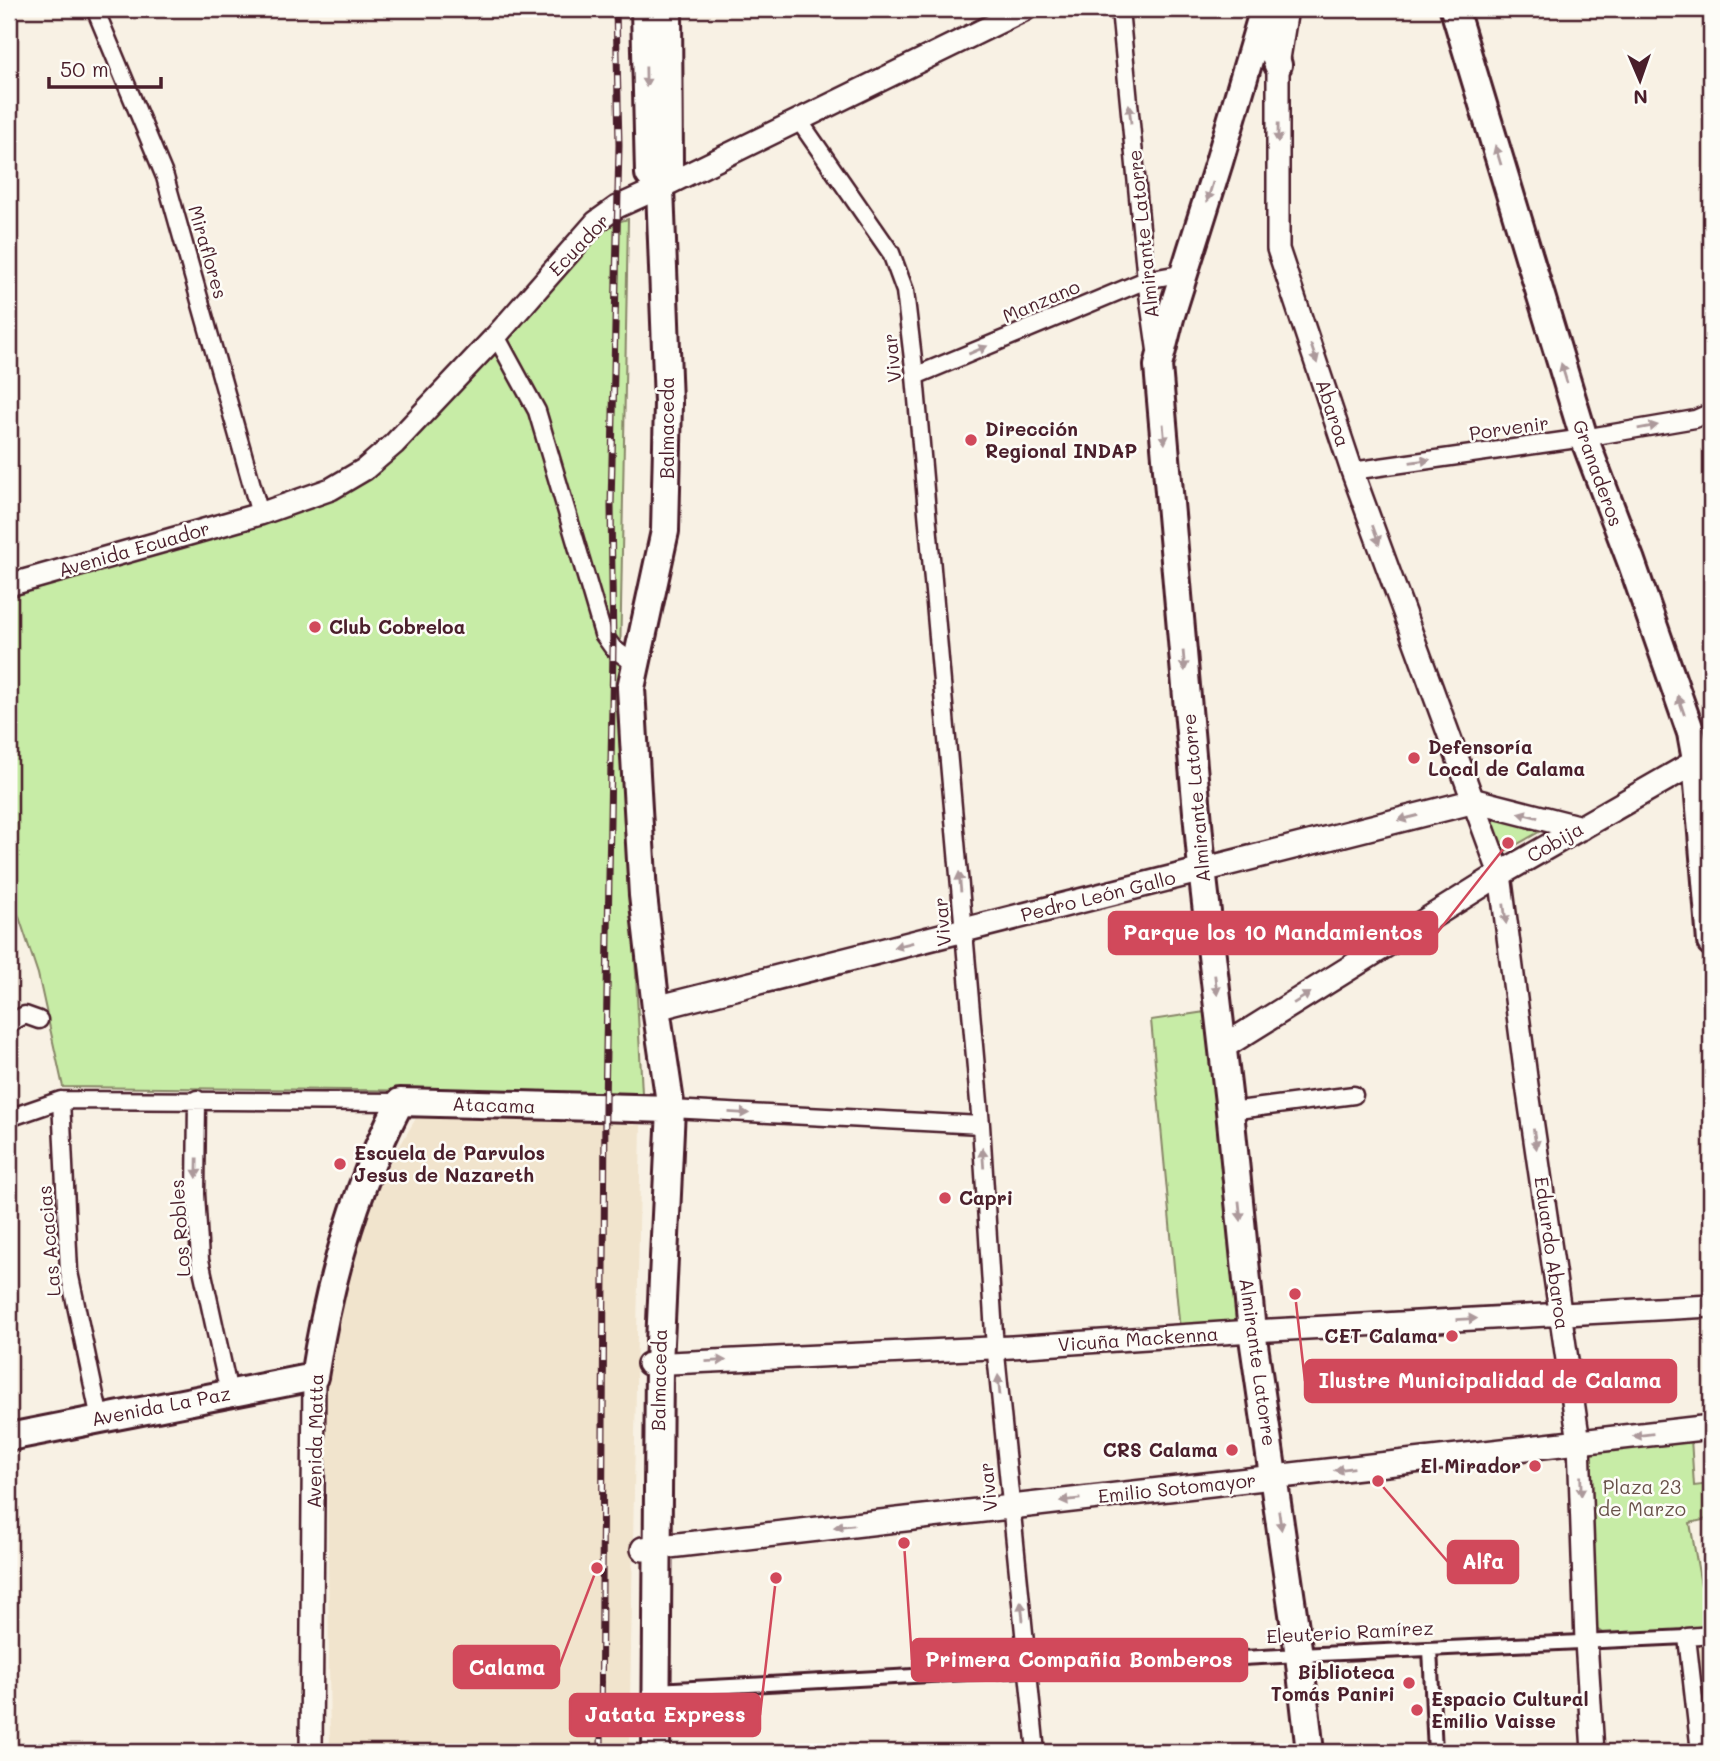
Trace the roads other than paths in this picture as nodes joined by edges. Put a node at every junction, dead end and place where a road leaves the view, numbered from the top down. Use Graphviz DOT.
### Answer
graph roads {
  1 [pos="95,9"];
  2 [pos="645,9"];
  3 [pos="668,9"];
  4 [pos="1026,9"];
  5 [pos="1120,9"];
  6 [pos="1287,9"];
  7 [pos="1454,9"];
  8 [pos="1263,12"];
  9 [pos="1278,65"];
  10 [pos="798,119"];
  11 [pos="660,187"];
  12 [pos="1185,273"];
  13 [pos="1146,280"];
  14 [pos="496,336"];
  15 [pos="1158,366"];
  16 [pos="915,376"];
  17 [pos="1711,412"];
  18 [pos="1584,438"];
  19 [pos="1352,471"];
  20 [pos="260,514"];
  21 [pos="9,584"];
  22 [pos="636,665"];
  23 [pos="1704,756"];
  24 [pos="1475,801"];
  25 [pos="1581,828"];
  26 [pos="1202,869"];
  27 [pos="1500,874"];
  28 [pos="964,929"];
  29 [pos="1711,942"];
  30 [pos="656,1008"];
  31 [pos="39,1020"];
  32 [pos="9,1023"];
  33 [pos="1223,1047"];
  34 [pos="1354,1095"];
  35 [pos="197,1099"];
  36 [pos="61,1100"];
  37 [pos="400,1102"];
  38 [pos="662,1109"];
  39 [pos="1230,1111"];
  40 [pos="9,1118"];
  41 [pos="981,1125"];
  42 [pos="1711,1306"];
  43 [pos="1561,1314"];
  44 [pos="1252,1331"];
  45 [pos="996,1348"];
  46 [pos="653,1364"];
  47 [pos="314,1377"];
  48 [pos="229,1393"];
  49 [pos="100,1419"];
  50 [pos="1711,1427"];
  51 [pos="9,1437"];
  52 [pos="1579,1442"];
  53 [pos="1274,1477"];
  54 [pos="1011,1507"];
  55 [pos="649,1548"];
  56 [pos="1711,1635"];
  57 [pos="1687,1637"];
  58 [pos="1586,1641"];
  59 [pos="1430,1649"];
  60 [pos="1299,1655"];
  61 [pos="1029,1671"];
  62 [pos="655,1690"];
  63 [pos="312,1752"];
  64 [pos="643,1752"];
  65 [pos="656,1752"];
  66 [pos="1036,1752"];
  67 [pos="1310,1752"];
  68 [pos="1435,1752"];
  69 [pos="1593,1752"];
  70 [pos="1700,1752"];
  1 -- 20 [label="street, Miraflores"];
  2 -- 11 [label="main road, Balmaceda, one-way"];
  3 -- 11 [label="main road, Balmaceda"];
  4 -- 10 [label="street, Ecuador"];
  13 -- 5 [label="street, Almirante Latorre, one-way"];
  6 -- 9 [label="street, Abaroa"];
  18 -- 7 [label="main road, Granaderos, one-way"];
  8 -- 9 [label="main road"];
  8 -- 12 [label="main road, one-way"];
  9 -- 19 [label="street, Abaroa, one-way"];
  10 -- 11 [label="street, Ecuador"];
  10 -- 16 [label="street, Vivar"];
  11 -- 14 [label="street, Ecuador"];
  11 -- 22 [label="main road, Balmaceda"];
  12 -- 13 [label="street, Manzano"];
  12 -- 15 [label="main road"];
  13 -- 15 [label="street, Almirante Latorre"];
  16 -- 13 [label="street, Manzano, one-way"];
  14 -- 20 [label="street, Ecuador"];
  14 -- 22 [label="street"];
  15 -- 26 [label="main road, Almirante Latorre, one-way"];
  28 -- 16 [label="street, Vivar, one-way"];
  18 -- 17 [label="street, Porvenir, one-way"];
  19 -- 18 [label="street, Porvenir, one-way"];
  23 -- 18 [label="main road, Granaderos, one-way"];
  19 -- 24 [label="street, Abaroa, one-way"];
  20 -- 21 [label="street, Avenida Ecuador"];
  22 -- 30 [label="main road, Balmaceda"];
  23 -- 25 [label="main road, Cobija"];
  23 -- 29 [label="main road, Granaderos"];
  25 -- 24 [label="main road, Pedro León Gallo, one-way"];
  24 -- 26 [label="main road, Pedro León Gallo, one-way"];
  24 -- 27 [label="street, Eduardo Abaroa"];
  25 -- 27 [label="main road, Cobija"];
  26 -- 28 [label="main road, Pedro León Gallo"];
  26 -- 33 [label="main road, Almirante Latorre, one-way"];
  33 -- 27 [label="main road, Cobija, one-way"];
  27 -- 43 [label="street, Eduardo Abaroa, one-way"];
  28 -- 30 [label="main road, Pedro León Gallo, one-way"];
  28 -- 41 [label="street, Vivar"];
  30 -- 38 [label="main road, Balmaceda"];
  31 -- 32 [label="street"];
  33 -- 39 [label="main road, Almirante Latorre"];
  34 -- 39 [label="street"];
  35 -- 36 [label="street, Atacama"];
  35 -- 37 [label="street, Atacama"];
  35 -- 48 [label="street, Los Robles, one-way"];
  36 -- 40 [label="street, Atacama"];
  36 -- 49 [label="street, Las Acacias"];
  37 -- 38 [label="main road, Atacama"];
  37 -- 47 [label="main road, Avenida Matta"];
  38 -- 41 [label="street, Atacama, one-way"];
  38 -- 46 [label="main road, Balmaceda"];
  39 -- 44 [label="main road, Almirante Latorre, one-way"];
  45 -- 41 [label="street, Vivar, one-way"];
  42 -- 43 [label="street, Vicuña Mackenna"];
  44 -- 43 [label="street, Vicuña Mackenna, one-way"];
  43 -- 52 [label="street, Eduardo Abaroa"];
  44 -- 45 [label="street, Vicuña Mackenna"];
  44 -- 53 [label="main road, Almirante Latorre"];
  46 -- 45 [label="street, Vicuña Mackenna, one-way"];
  54 -- 45 [label="street, Vivar, one-way"];
  46 -- 55 [label="main road, Balmaceda"];
  47 -- 48 [label="main road, Avenida La Paz"];
  47 -- 63 [label="street, Avenida Matta"];
  48 -- 49 [label="main road, Avenida La Paz"];
  49 -- 51 [label="main road, Avenida La Paz"];
  50 -- 52 [label="main road, Emilio Sotomayor, one-way"];
  52 -- 53 [label="main road, Emilio Sotomayor, one-way"];
  52 -- 58 [label="street, Eduardo Abaroa, one-way"];
  53 -- 54 [label="main road, Emilio Sotomayor, one-way"];
  53 -- 60 [label="main road, Almirante Latorre, one-way"];
  54 -- 55 [label="main road, Emilio Sotomayor, one-way"];
  61 -- 54 [label="street, Vivar, one-way"];
  55 -- 62 [label="main road, Balmaceda"];
  55 -- 64 [label="main road, Balmaceda"];
  56 -- 57 [label="street, Eleuterio Ramírez"];
  57 -- 58 [label="street, Eleuterio Ramírez"];
  57 -- 70 [label="street"];
  58 -- 59 [label="street, Eleuterio Ramírez"];
  58 -- 69 [label="street, Eduardo Abaroa"];
  59 -- 60 [label="street, Eleuterio Ramírez"];
  59 -- 68 [label="street"];
  60 -- 61 [label="street, Eleuterio Ramírez"];
  60 -- 67 [label="main road, Almirante Latorre"];
  61 -- 62 [label="street, Eleuterio Ramírez"];
  61 -- 66 [label="street, Vivar"];
  62 -- 65 [label="main road, Balmaceda"];
}
